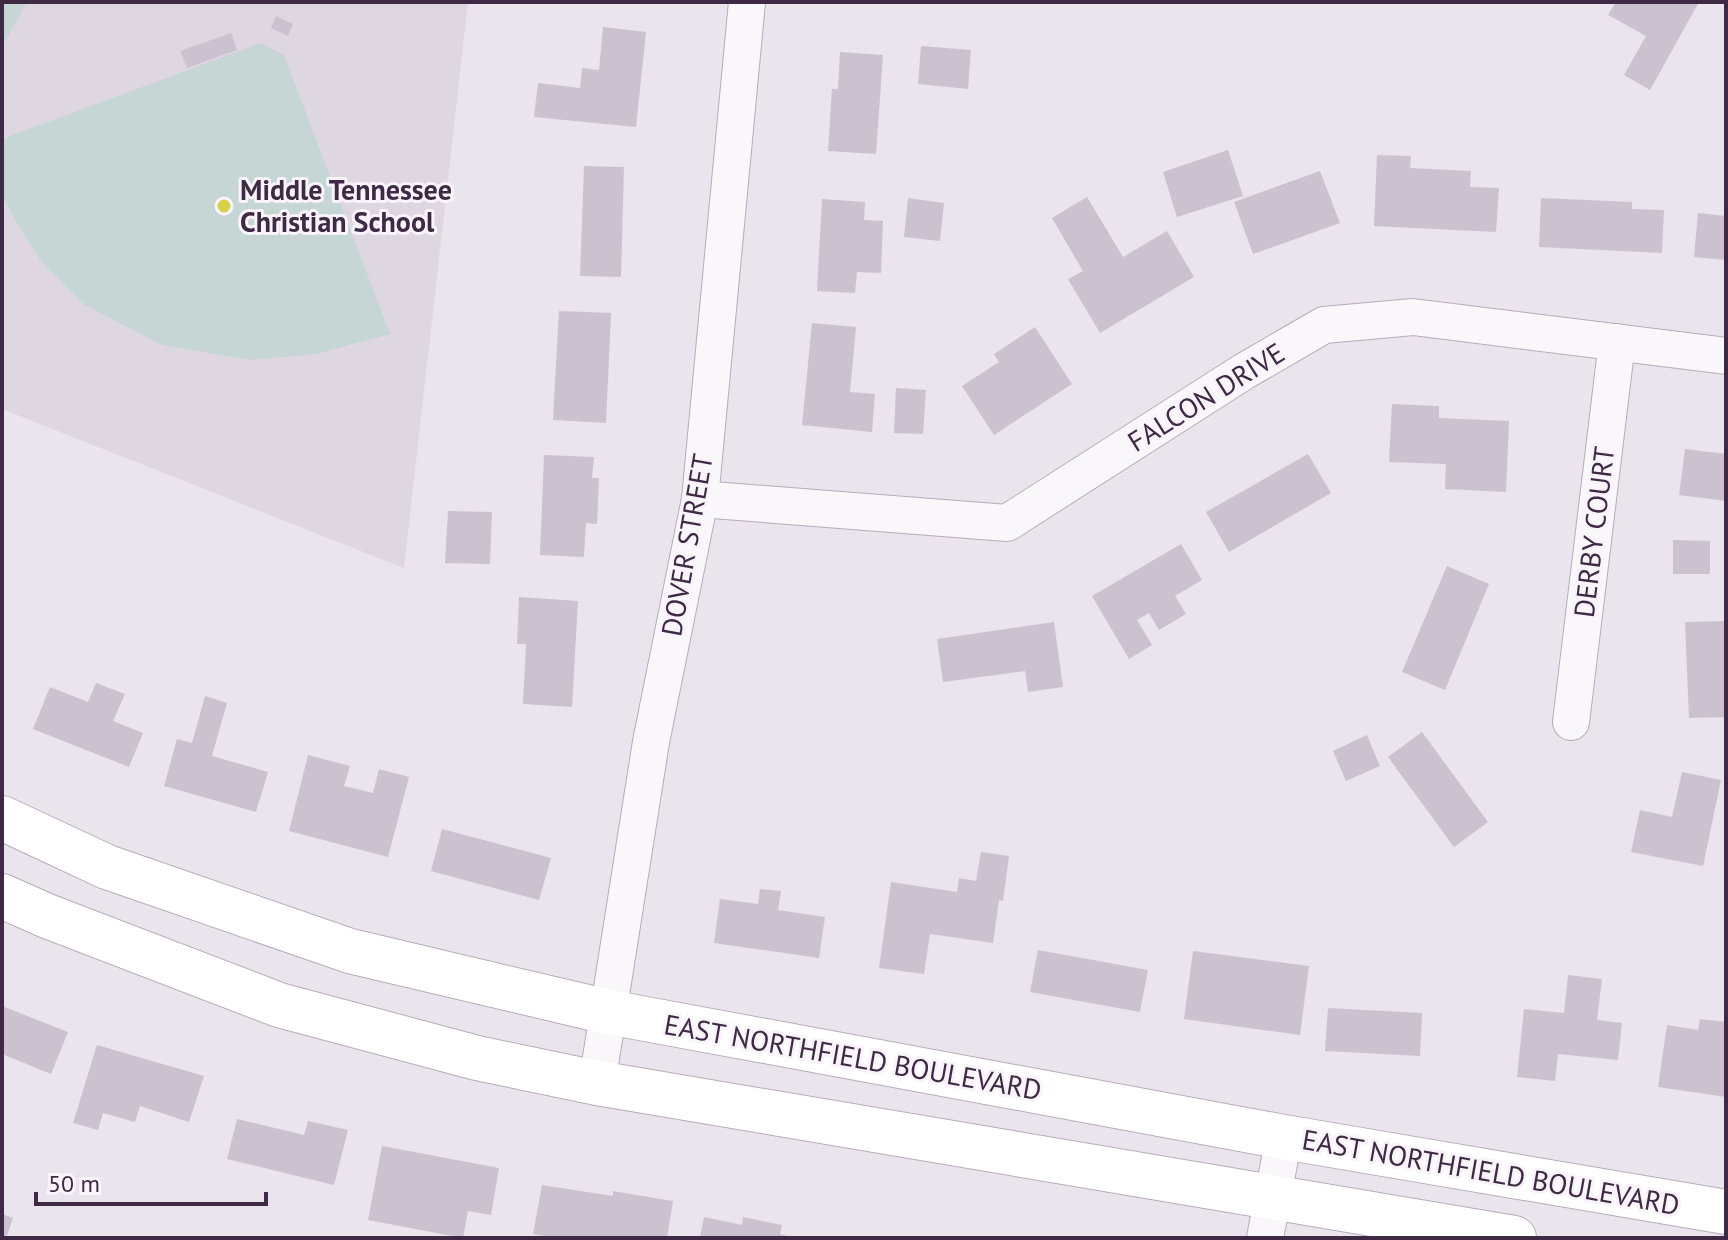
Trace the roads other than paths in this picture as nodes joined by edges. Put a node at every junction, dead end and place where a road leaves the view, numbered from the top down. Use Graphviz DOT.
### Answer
graph roads {
  1 [pos="747,2"];
  2 [pos="1617,342"];
  3 [pos="1726,356"];
  4 [pos="700,499"];
  5 [pos="1571,722"];
  6 [pos="2,818"];
  7 [pos="2,896"];
  8 [pos="608,1012"];
  9 [pos="597,1083"];
  10 [pos="1284,1137"];
  11 [pos="1726,1212"];
  12 [pos="1269,1217"];
  13 [pos="1514,1238"];
  1 -- 4 [label="street, DOVER STREET"];
  2 -- 3 [label="street, FALCON DRIVE"];
  2 -- 4 [label="street, FALCON DRIVE"];
  2 -- 5 [label="street, DERBY COURT"];
  4 -- 8 [label="street, DOVER STREET"];
  6 -- 8 [label="main road, EAST NORTHFIELD BOULEVARD"];
  7 -- 9 [label="main road"];
  8 -- 9 [label="street, DOVER STREET"];
  8 -- 10 [label="main road, EAST NORTHFIELD BOULEVARD"];
  9 -- 12 [label="main road"];
  10 -- 11 [label="main road, EAST NORTHFIELD BOULEVARD"];
  10 -- 12 [label="street"];
  12 -- 13 [label="main road"];
}
